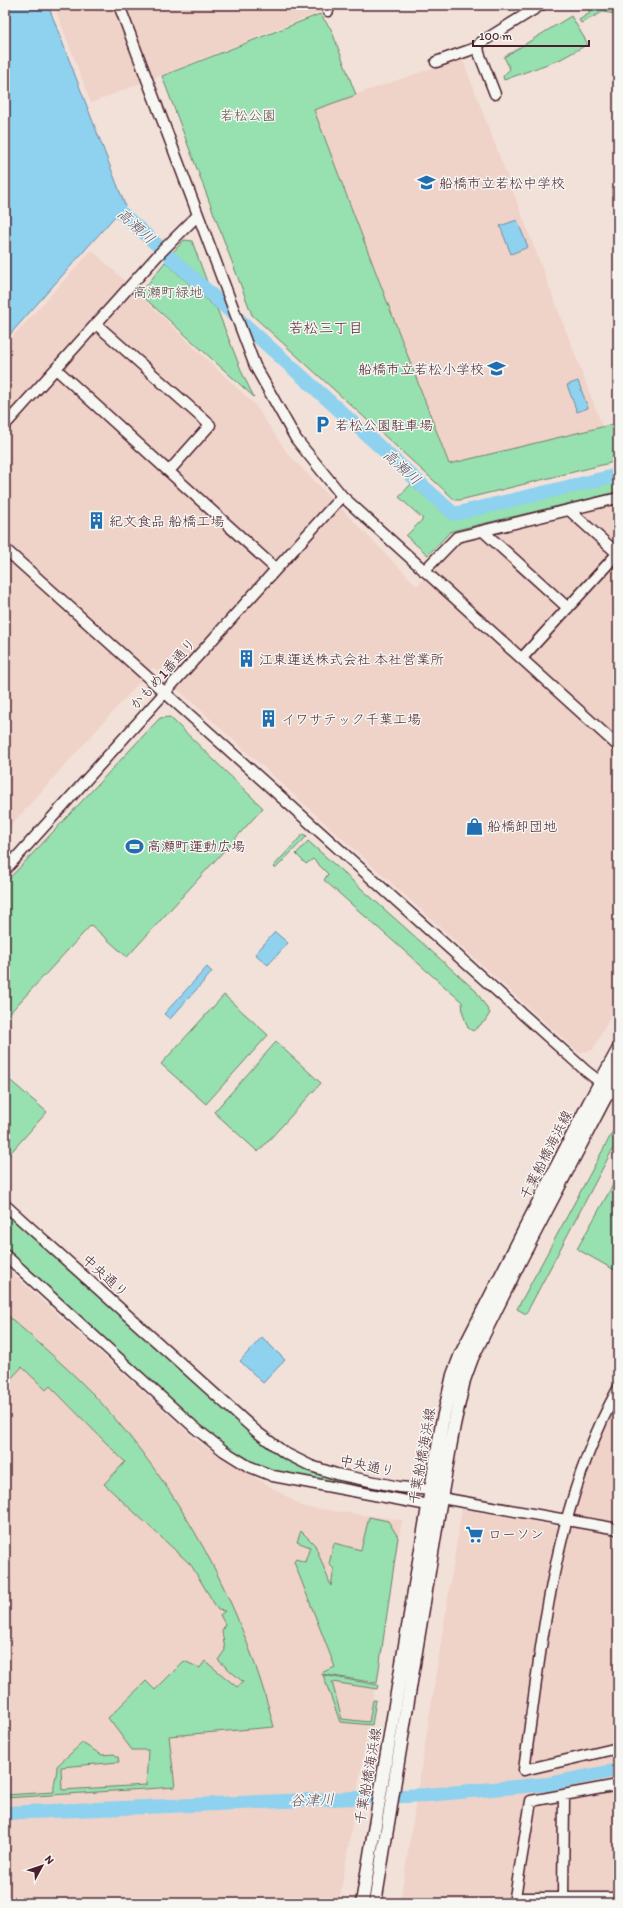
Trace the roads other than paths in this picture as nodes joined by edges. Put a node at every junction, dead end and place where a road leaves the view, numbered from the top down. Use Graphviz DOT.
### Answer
graph roads {
  1 [pos="119,5"];
  2 [pos="541,5"];
  3 [pos="478,46"];
  4 [pos="436,62"];
  5 [pos="494,94"];
  6 [pos="198,215"];
  7 [pos="96,324"];
  8 [pos="56,369"];
  9 [pos="5,425"];
  10 [pos="170,470"];
  11 [pos="342,496"];
  12 [pos="618,498"];
  13 [pos="569,510"];
  14 [pos="483,531"];
  15 [pos="5,550"];
  16 [pos="618,554"];
  17 [pos="276,569"];
  18 [pos="424,571"];
  19 [pos="568,608"];
  20 [pos="522,658"];
  21 [pos="165,693"];
  22 [pos="616,741"];
  23 [pos="5,870"];
  24 [pos="618,1050"];
  25 [pos="618,1073"];
  26 [pos="609,1089"];
  27 [pos="6,1207"];
  28 [pos="5,1255"];
  29 [pos="618,1389"];
  30 [pos="431,1490"];
  31 [pos="441,1498"];
  32 [pos="428,1505"];
  33 [pos="566,1520"];
  34 [pos="618,1529"];
  35 [pos="618,1748"];
  36 [pos="388,1784"];
  37 [pos="618,1785"];
  38 [pos="564,1796"];
  39 [pos="562,1898"];
  40 [pos="618,1898"];
  41 [pos="514,1901"];
  42 [pos="362,1903"];
  43 [pos="375,1903"];
  1 -- 6 [label="street"];
  2 -- 3 [label="street"];
  3 -- 4 [label="street"];
  3 -- 5 [label="street"];
  6 -- 7 [label="street"];
  6 -- 11 [label="street"];
  7 -- 8 [label="street"];
  7 -- 10 [label="street"];
  8 -- 9 [label="street"];
  8 -- 10 [label="street"];
  10 -- 17 [label="street"];
  11 -- 17 [label="street, かもめ1番通り"];
  11 -- 18 [label="street"];
  12 -- 13 [label="street"];
  13 -- 14 [label="street"];
  13 -- 16 [label="street"];
  14 -- 18 [label="street"];
  14 -- 19 [label="street"];
  15 -- 21 [label="street"];
  16 -- 19 [label="street"];
  17 -- 21 [label="street, かもめ1番通り"];
  18 -- 20 [label="street"];
  19 -- 20 [label="street"];
  20 -- 22 [label="street"];
  21 -- 23 [label="street, かもめ1番通り"];
  21 -- 26 [label="street"];
  24 -- 26 [label="main road, 千葉船橋海浜線"];
  25 -- 26 [label="main road, 千葉船橋海浜線"];
  26 -- 30 [label="main road, 千葉船橋海浜線"];
  26 -- 31 [label="main road, 千葉船橋海浜線"];
  27 -- 30 [label="street, 中央通り"];
  28 -- 32 [label="street, 中央通り"];
  29 -- 33 [label="street"];
  30 -- 31 [label="street"];
  30 -- 32 [label="main road, 千葉船橋海浜線"];
  31 -- 32 [label="street"];
  31 -- 33 [label="street"];
  31 -- 36 [label="main road, 千葉船橋海浜線"];
  32 -- 36 [label="main road, 千葉船橋海浜線"];
  33 -- 34 [label="street"];
  33 -- 35 [label="street"];
  36 -- 42 [label="main road, 千葉船橋海浜線"];
  36 -- 43 [label="main road, 千葉船橋海浜線"];
  37 -- 38 [label="street"];
  38 -- 39 [label="street"];
  38 -- 41 [label="street"];
  39 -- 40 [label="street"];
  39 -- 41 [label="street"];
}
